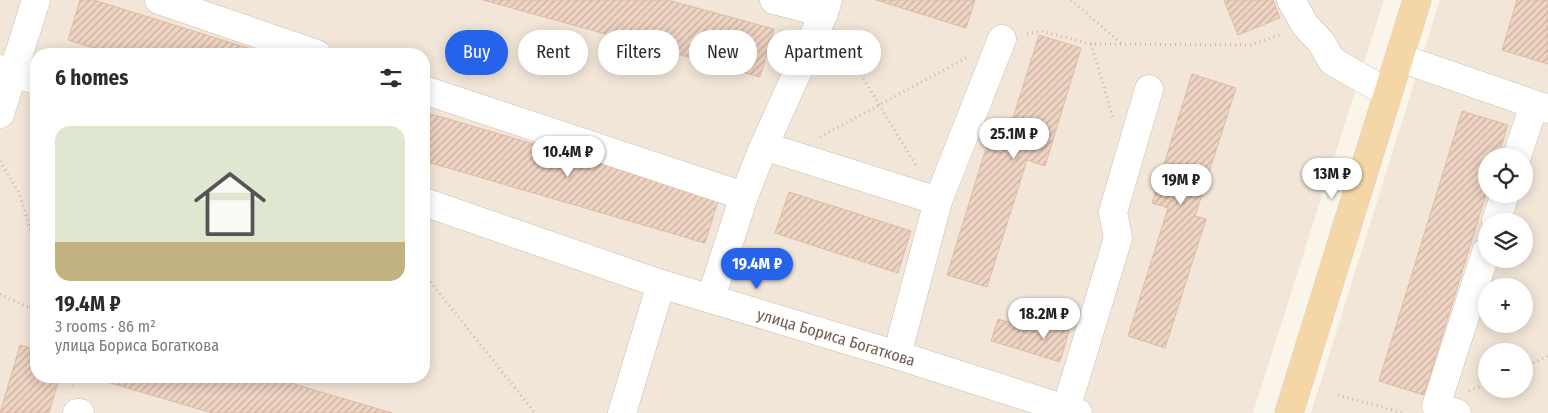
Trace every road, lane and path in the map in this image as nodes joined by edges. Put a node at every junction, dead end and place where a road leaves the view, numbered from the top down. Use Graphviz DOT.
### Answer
graph roads {
  1 [pos="36,0"];
  2 [pos="159,0"];
  3 [pos="774,0"];
  4 [pos="1071,0"];
  5 [pos="1291,0"];
  6 [pos="1417,0"];
  7 [pos="826,7"];
  8 [pos="1306,25"];
  9 [pos="1002,39"];
  10 [pos="1091,44"];
  11 [pos="1122,44"];
  12 [pos="299,48"];
  13 [pos="967,58"];
  14 [pos="1400,58"];
  15 [pos="16,74"];
  16 [pos="1149,89"];
  17 [pos="430,92"];
  18 [pos="1388,93"];
  19 [pos="880,105"];
  20 [pos="1541,107"];
  21 [pos="0,114"];
  22 [pos="1116,127"];
  23 [pos="1521,148"];
  24 [pos="776,150"];
  25 [pos="0,161"];
  26 [pos="744,196"];
  27 [pos="938,201"];
  28 [pos="430,204"];
  29 [pos="30,228"];
  30 [pos="1481,268"];
  31 [pos="430,282"];
  32 [pos="661,284"];
  33 [pos="0,294"];
  34 [pos="711,298"];
  35 [pos="30,308"];
  36 [pos="898,355"];
  37 [pos="1548,356"];
  38 [pos="1533,362"];
  39 [pos="1338,395"];
  40 [pos="1072,411"];
  41 [pos="534,413"];
  42 [pos="622,413"];
  43 [pos="1289,413"];
  44 [pos="1403,413"];
  45 [pos="1457,413"];
  1 -- 15 [label="street"];
  2 -- 12 [label="street"];
  3 -- 7 [label="street"];
  4 -- 11 [label="path"];
  5 -- 8 [label="street"];
  6 -- 14 [label="main road"];
  7 -- 19 [label="path"];
  7 -- 24 [label="street"];
  8 -- 11 [label="path"];
  8 -- 18 [label="street"];
  9 -- 10 [label="path"];
  9 -- 27 [label="street"];
  10 -- 11 [label="path"];
  10 -- 22 [label="path"];
  13 -- 19 [label="path"];
  14 -- 18 [label="main road"];
  14 -- 20 [label="street"];
  15 -- 21 [label="street"];
  16 -- 40 [label="street"];
  17 -- 26 [label="street"];
  18 -- 43 [label="main road"];
  19 -- 24 [label="path"];
  19 -- 27 [label="path"];
  20 -- 23 [label="street"];
  24 -- 26 [label="street"];
  24 -- 27 [label="street"];
  25 -- 29 [label="path"];
  26 -- 34 [label="street"];
  27 -- 36 [label="street"];
  28 -- 32 [label="street, улица Бориса Богаткова"];
  30 -- 45 [label="street"];
  31 -- 41 [label="path"];
  32 -- 34 [label="street, улица Бориса Богаткова"];
  32 -- 42 [label="street"];
  33 -- 35 [label="path"];
  34 -- 36 [label="street, улица Бориса Богаткова"];
  36 -- 40 [label="street, улица Бориса Богаткова"];
  37 -- 38 [label="path"];
  39 -- 44 [label="path"];
}
